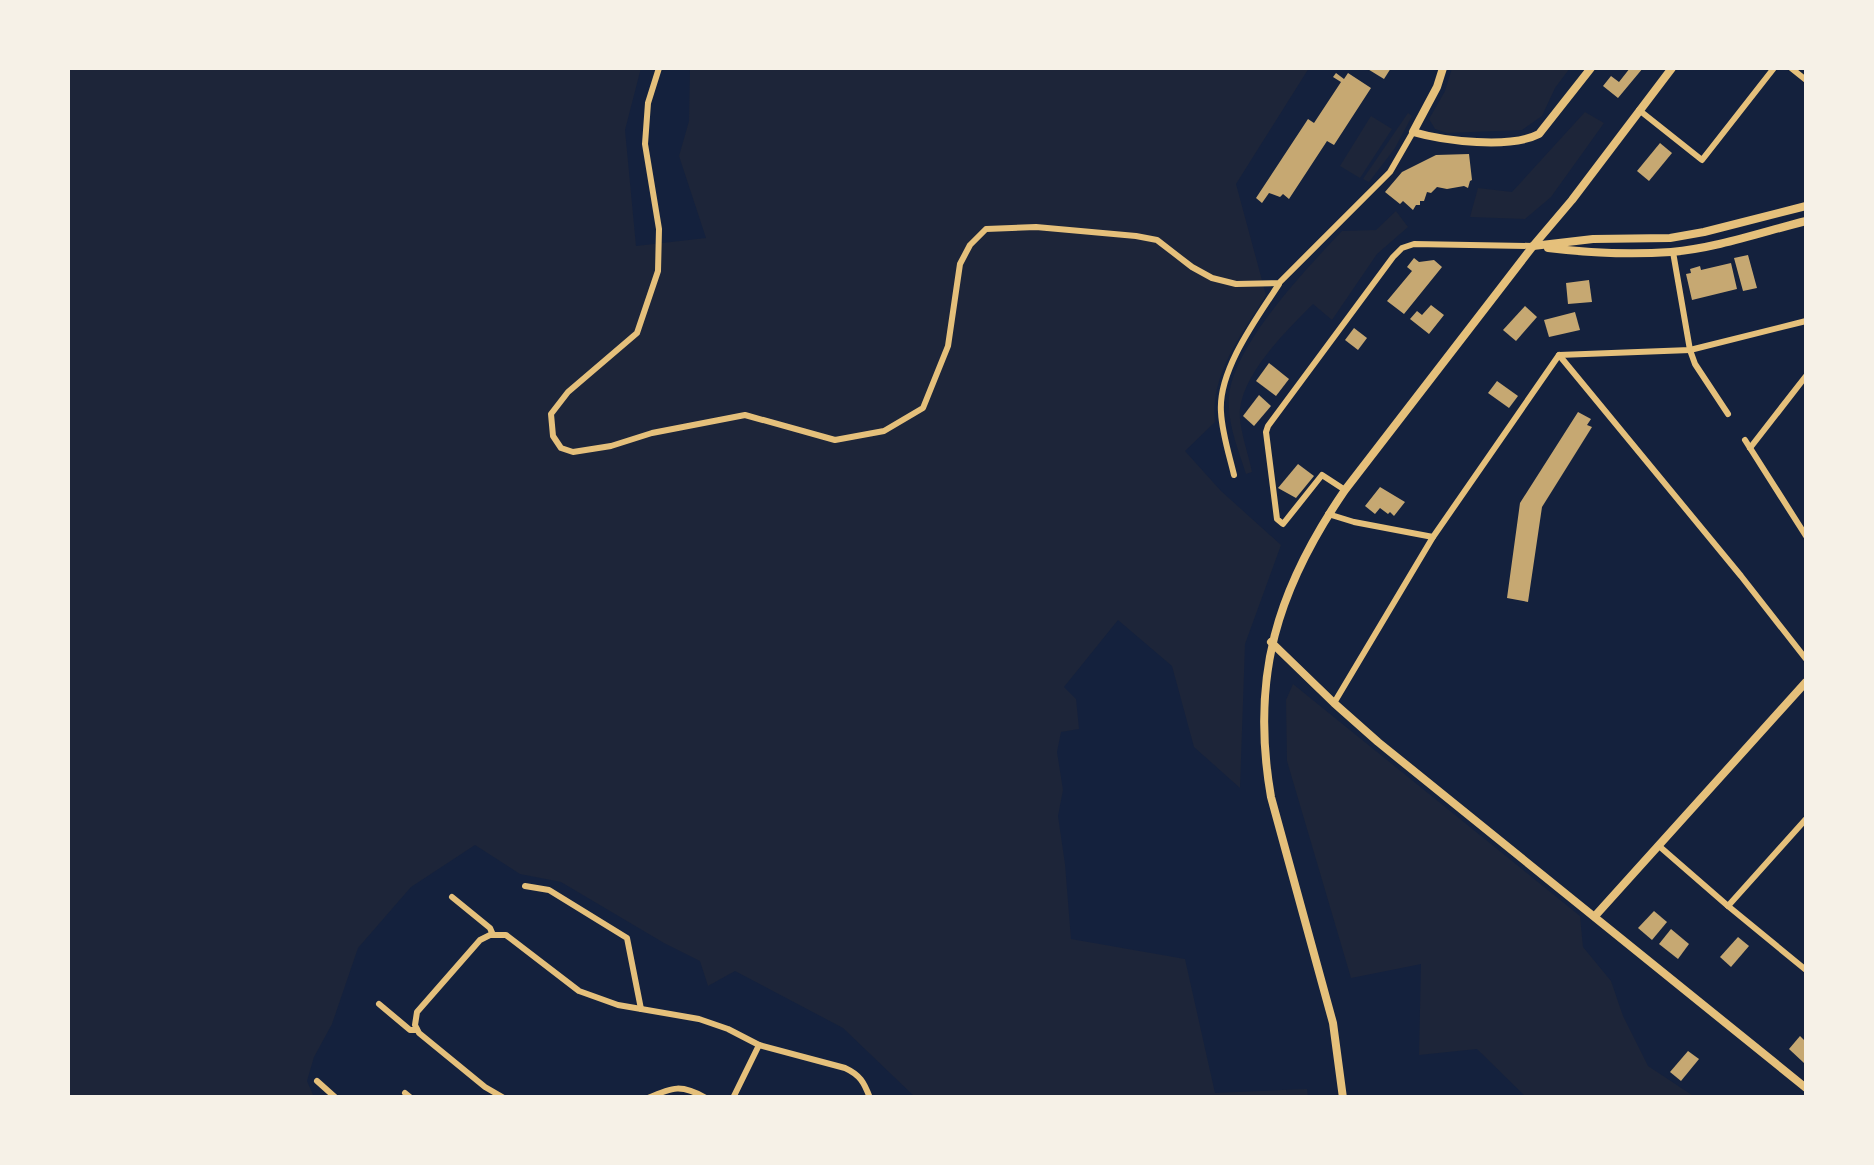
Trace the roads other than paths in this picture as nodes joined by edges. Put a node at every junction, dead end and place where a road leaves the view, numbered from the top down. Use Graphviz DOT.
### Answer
graph roads {
  1 [pos="660,68"];
  2 [pos="1443,68"];
  3 [pos="1591,68"];
  4 [pos="1672,68"];
  5 [pos="1774,68"];
  6 [pos="1791,68"];
  7 [pos="1802,71"];
  8 [pos="1806,80"];
  9 [pos="1639,110"];
  10 [pos="1413,132"];
  11 [pos="1806,206"];
  12 [pos="1806,221"];
  13 [pos="1533,246"];
  14 [pos="1673,252"];
  15 [pos="1279,283"];
  16 [pos="1806,320"];
  17 [pos="1690,350"];
  18 [pos="1559,355"];
  19 [pos="1806,376"];
  20 [pos="1728,414"];
  21 [pos="1234,474"];
  22 [pos="1344,490"];
  23 [pos="1328,514"];
  24 [pos="1806,536"];
  25 [pos="1433,537"];
  26 [pos="1271,642"];
  27 [pos="1806,659"];
  28 [pos="1806,682"];
  29 [pos="1334,704"];
  30 [pos="1806,819"];
  31 [pos="1659,846"];
  32 [pos="524,886"];
  33 [pos="452,897"];
  34 [pos="1728,906"];
  35 [pos="1595,916"];
  36 [pos="493,935"];
  37 [pos="1806,952"];
  38 [pos="1797,962"];
  39 [pos="1806,970"];
  40 [pos="378,1004"];
  41 [pos="641,1008"];
  42 [pos="417,1030"];
  43 [pos="760,1045"];
  44 [pos="316,1081"];
  45 [pos="1806,1088"];
  46 [pos="336,1098"];
  47 [pos="504,1098"];
  48 [pos="648,1098"];
  49 [pos="706,1098"];
  50 [pos="733,1098"];
  51 [pos="870,1098"];
  52 [pos="1343,1098"];
  1 -- 15 [label="street"];
  2 -- 10 [label="street"];
  3 -- 10 [label="street"];
  4 -- 9 [label="street"];
  5 -- 9 [label="street"];
  6 -- 7 [label="street"];
  7 -- 8 [label="street"];
  9 -- 13 [label="street"];
  10 -- 15 [label="street"];
  11 -- 13 [label="street"];
  12 -- 14 [label="street"];
  13 -- 14 [label="street"];
  13 -- 22 [label="street"];
  13 -- 22 [label="street"];
  14 -- 17 [label="street"];
  15 -- 21 [label="street"];
  16 -- 17 [label="street"];
  17 -- 18 [label="street"];
  17 -- 20 [label="street"];
  18 -- 25 [label="street"];
  18 -- 27 [label="street"];
  19 -- 24 [label="street"];
  22 -- 23 [label="street"];
  23 -- 25 [label="street"];
  23 -- 26 [label="street"];
  25 -- 29 [label="street"];
  26 -- 29 [label="street"];
  26 -- 52 [label="street"];
  28 -- 31 [label="street"];
  29 -- 35 [label="street"];
  30 -- 34 [label="street"];
  31 -- 34 [label="street"];
  31 -- 35 [label="street"];
  32 -- 41 [label="street"];
  33 -- 36 [label="street"];
  34 -- 38 [label="street"];
  35 -- 45 [label="street"];
  36 -- 41 [label="street"];
  36 -- 42 [label="street"];
  37 -- 38 [label="street"];
  38 -- 39 [label="street"];
  40 -- 42 [label="street"];
  41 -- 43 [label="street"];
  42 -- 47 [label="street"];
  43 -- 50 [label="street"];
  43 -- 51 [label="street"];
  44 -- 46 [label="street"];
  48 -- 49 [label="street"];
}
